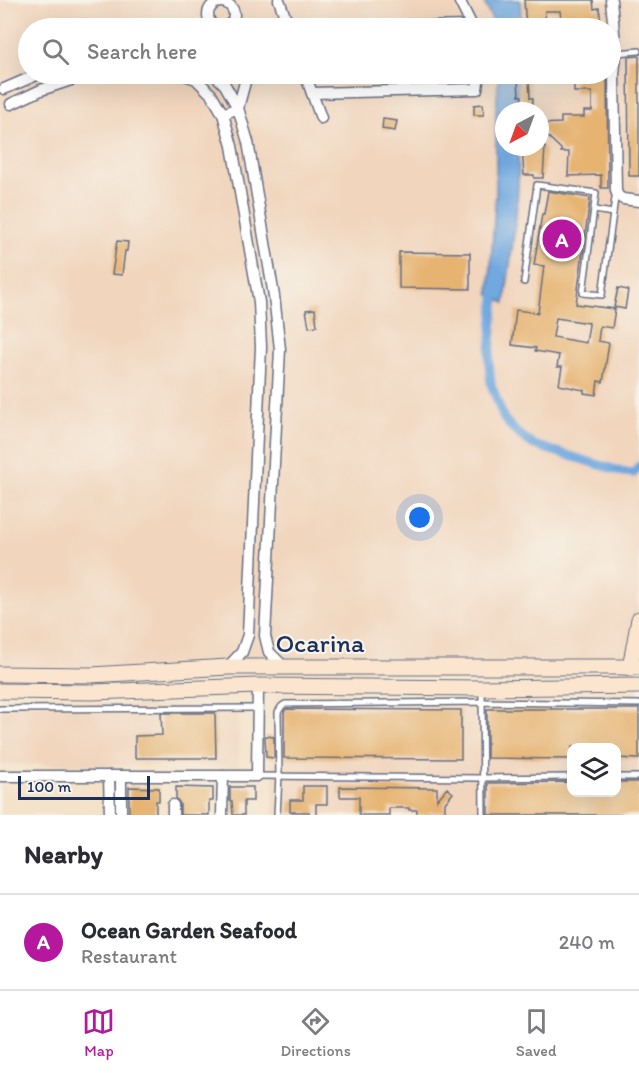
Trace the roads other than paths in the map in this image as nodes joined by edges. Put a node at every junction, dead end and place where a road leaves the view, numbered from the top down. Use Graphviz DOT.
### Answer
graph roads {
  1 [pos="279,0"];
  2 [pos="459,0"];
  3 [pos="611,0"];
  4 [pos="210,3"];
  5 [pos="208,18"];
  6 [pos="234,18"];
  7 [pos="285,18"];
  8 [pos="468,18"];
  9 [pos="613,18"];
  10 [pos="639,51"];
  11 [pos="621,53"];
  12 [pos="18,83"];
  13 [pos="59,84"];
  14 [pos="201,84"];
  15 [pos="224,84"];
  16 [pos="242,84"];
  17 [pos="309,84"];
  18 [pos="477,84"];
  19 [pos="614,84"];
  20 [pos="4,89"];
  21 [pos="312,93"];
  22 [pos="11,104"];
  23 [pos="238,108"];
  24 [pos="223,114"];
  25 [pos="321,118"];
  26 [pos="618,196"];
  27 [pos="639,201"];
  28 [pos="594,210"];
  29 [pos="613,213"];
  30 [pos="264,237"];
  31 [pos="248,239"];
  32 [pos="524,282"];
  33 [pos="639,619"];
  34 [pos="228,667"];
  35 [pos="285,668"];
  36 [pos="635,668"];
  37 [pos="0,674"];
  38 [pos="91,675"];
  39 [pos="258,686"];
  40 [pos="639,686"];
  41 [pos="0,691"];
  42 [pos="92,692"];
  43 [pos="483,695"];
  44 [pos="639,704"];
  45 [pos="258,708"];
  46 [pos="0,709"];
  47 [pos="0,776"];
  48 [pos="109,776"];
  49 [pos="121,776"];
  50 [pos="223,776"];
  51 [pos="257,776"];
  52 [pos="279,776"];
  53 [pos="567,777"];
  54 [pos="621,777"];
  55 [pos="639,777"];
  56 [pos="482,778"];
  57 [pos="110,815"];
  58 [pos="121,815"];
  59 [pos="222,815"];
  60 [pos="277,815"];
  61 [pos="483,815"];
  1 -- 7 [label="street"];
  2 -- 8 [label="street"];
  3 -- 9 [label="street"];
  4 -- 5 [label="street"];
  4 -- 6 [label="street"];
  10 -- 11 [label="lane"];
  12 -- 20 [label="street"];
  13 -- 22 [label="street"];
  14 -- 24 [label="street"];
  15 -- 23 [label="street"];
  16 -- 23 [label="street"];
  17 -- 21 [label="street"];
  18 -- 21 [label="street"];
  19 -- 26 [label="street"];
  21 -- 25 [label="street"];
  23 -- 24 [label="street"];
  23 -- 30 [label="street"];
  24 -- 31 [label="street"];
  26 -- 27 [label="street"];
  26 -- 29 [label="lane"];
  28 -- 29 [label="lane"];
  28 -- 29 [label="lane"];
  28 -- 32 [label="lane"];
  30 -- 31 [label="street"];
  30 -- 35 [label="street"];
  31 -- 34 [label="street"];
  33 -- 36 [label="main road"];
  34 -- 35 [label="main road, Ocarina"];
  34 -- 38 [label="main road, Ocarina"];
  35 -- 36 [label="main road, Ocarina"];
  37 -- 38 [label="main road, Ocarina"];
  38 -- 42 [label="main road"];
  39 -- 42 [label="main road, Ocarina"];
  39 -- 43 [label="main road, Ocarina"];
  39 -- 45 [label="street"];
  40 -- 43 [label="main road, Ocarina"];
  41 -- 42 [label="main road, Ocarina"];
  43 -- 44 [label="lane"];
  43 -- 52 [label="lane"];
  43 -- 56 [label="lane"];
  45 -- 46 [label="lane"];
  45 -- 51 [label="street"];
  47 -- 48 [label="street"];
  48 -- 49 [label="street"];
  48 -- 57 [label="street"];
  49 -- 50 [label="street"];
  49 -- 58 [label="street"];
  50 -- 51 [label="street"];
  50 -- 59 [label="street"];
  51 -- 52 [label="lane"];
  52 -- 56 [label="lane"];
  52 -- 60 [label="lane"];
  53 -- 56 [label="lane"];
  54 -- 55 [label="lane"];
  56 -- 61 [label="lane"];
}
